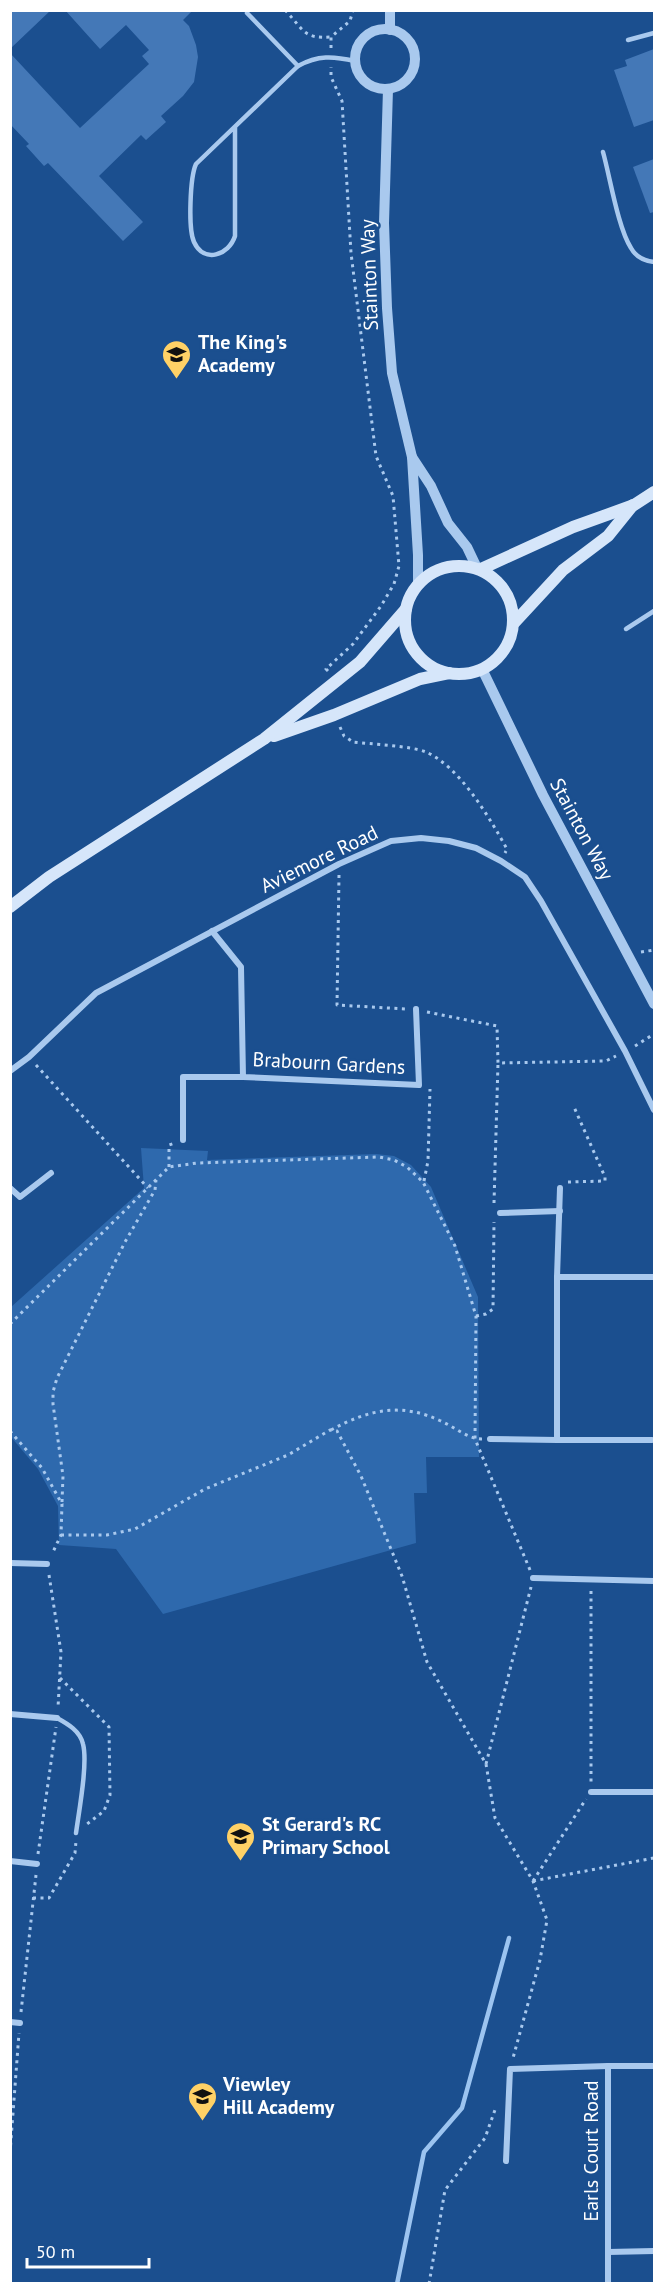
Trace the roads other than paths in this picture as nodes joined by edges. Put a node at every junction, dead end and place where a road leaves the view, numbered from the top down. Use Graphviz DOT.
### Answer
graph roads {
  1 [pos="390,10"];
  2 [pos="247,13"];
  3 [pos="390,30"];
  4 [pos="654,33"];
  5 [pos="628,40"];
  6 [pos="356,61"];
  7 [pos="298,66"];
  8 [pos="388,89"];
  9 [pos="235,127"];
  10 [pos="603,152"];
  11 [pos="654,261"];
  12 [pos="412,457"];
  13 [pos="654,492"];
  14 [pos="634,505"];
  15 [pos="479,568"];
  16 [pos="418,584"];
  17 [pos="406,609"];
  18 [pos="654,611"];
  19 [pos="514,623"];
  20 [pos="626,629"];
  21 [pos="482,669"];
  22 [pos="449,673"];
  23 [pos="264,739"];
  24 [pos="10,907"];
  25 [pos="212,932"];
  26 [pos="654,1004"];
  27 [pos="416,1009"];
  28 [pos="10,1071"];
  29 [pos="243,1077"];
  30 [pos="654,1110"];
  31 [pos="183,1140"];
  32 [pos="51,1173"];
  33 [pos="10,1188"];
  34 [pos="560,1188"];
  35 [pos="560,1211"];
  36 [pos="500,1214"];
  37 [pos="557,1277"];
  38 [pos="654,1277"];
  39 [pos="489,1439"];
  40 [pos="557,1440"];
  41 [pos="652,1440"];
  42 [pos="10,1563"];
  43 [pos="47,1564"];
  44 [pos="533,1578"];
  45 [pos="654,1581"];
  46 [pos="10,1714"];
  47 [pos="57,1718"];
  48 [pos="591,1792"];
  49 [pos="654,1792"];
  50 [pos="76,1833"];
  51 [pos="10,1861"];
  52 [pos="37,1864"];
  53 [pos="10,2022"];
  54 [pos="20,2023"];
  55 [pos="608,2066"];
  56 [pos="654,2066"];
  57 [pos="506,2161"];
  58 [pos="654,2251"];
  59 [pos="608,2252"];
  60 [pos="608,2283"];
  1 -- 3 [label="street"];
  2 -- 7 [label="lane"];
  3 -- 6 [label="street"];
  3 -- 8 [label="street"];
  4 -- 5 [label="lane"];
  6 -- 7 [label="lane"];
  6 -- 8 [label="street"];
  7 -- 9 [label="lane"];
  8 -- 12 [label="street, Stainton Way"];
  9 -- 9 [label="lane"];
  10 -- 11 [label="lane"];
  12 -- 15 [label="street, Stainton Way"];
  12 -- 16 [label="street, Stainton Way"];
  13 -- 14 [label="main road"];
  14 -- 15 [label="main road"];
  14 -- 19 [label="main road"];
  15 -- 16 [label="main road"];
  15 -- 19 [label="main road"];
  16 -- 17 [label="main road"];
  17 -- 22 [label="main road"];
  17 -- 23 [label="main road"];
  18 -- 20 [label="lane"];
  19 -- 21 [label="main road"];
  21 -- 22 [label="main road"];
  21 -- 26 [label="street, Stainton Way"];
  22 -- 23 [label="main road"];
  23 -- 24 [label="main road"];
  25 -- 28 [label="street, Aviemore Road"];
  25 -- 29 [label="street, Brabourn Gardens"];
  25 -- 30 [label="street, Aviemore Road"];
  27 -- 29 [label="street, Brabourn Gardens"];
  29 -- 31 [label="street"];
  32 -- 33 [label="street"];
  34 -- 35 [label="street"];
  35 -- 36 [label="street"];
  35 -- 37 [label="street"];
  37 -- 38 [label="street"];
  37 -- 40 [label="street"];
  39 -- 40 [label="street"];
  40 -- 41 [label="street"];
  42 -- 43 [label="street"];
  44 -- 45 [label="street"];
  46 -- 47 [label="street"];
  47 -- 50 [label="lane"];
  48 -- 49 [label="street"];
  51 -- 52 [label="street"];
  53 -- 54 [label="street"];
  55 -- 56 [label="street, Earls Court Road"];
  55 -- 57 [label="street"];
  55 -- 59 [label="street, Earls Court Road"];
  58 -- 59 [label="street"];
  59 -- 60 [label="street, Earls Court Road"];
}
